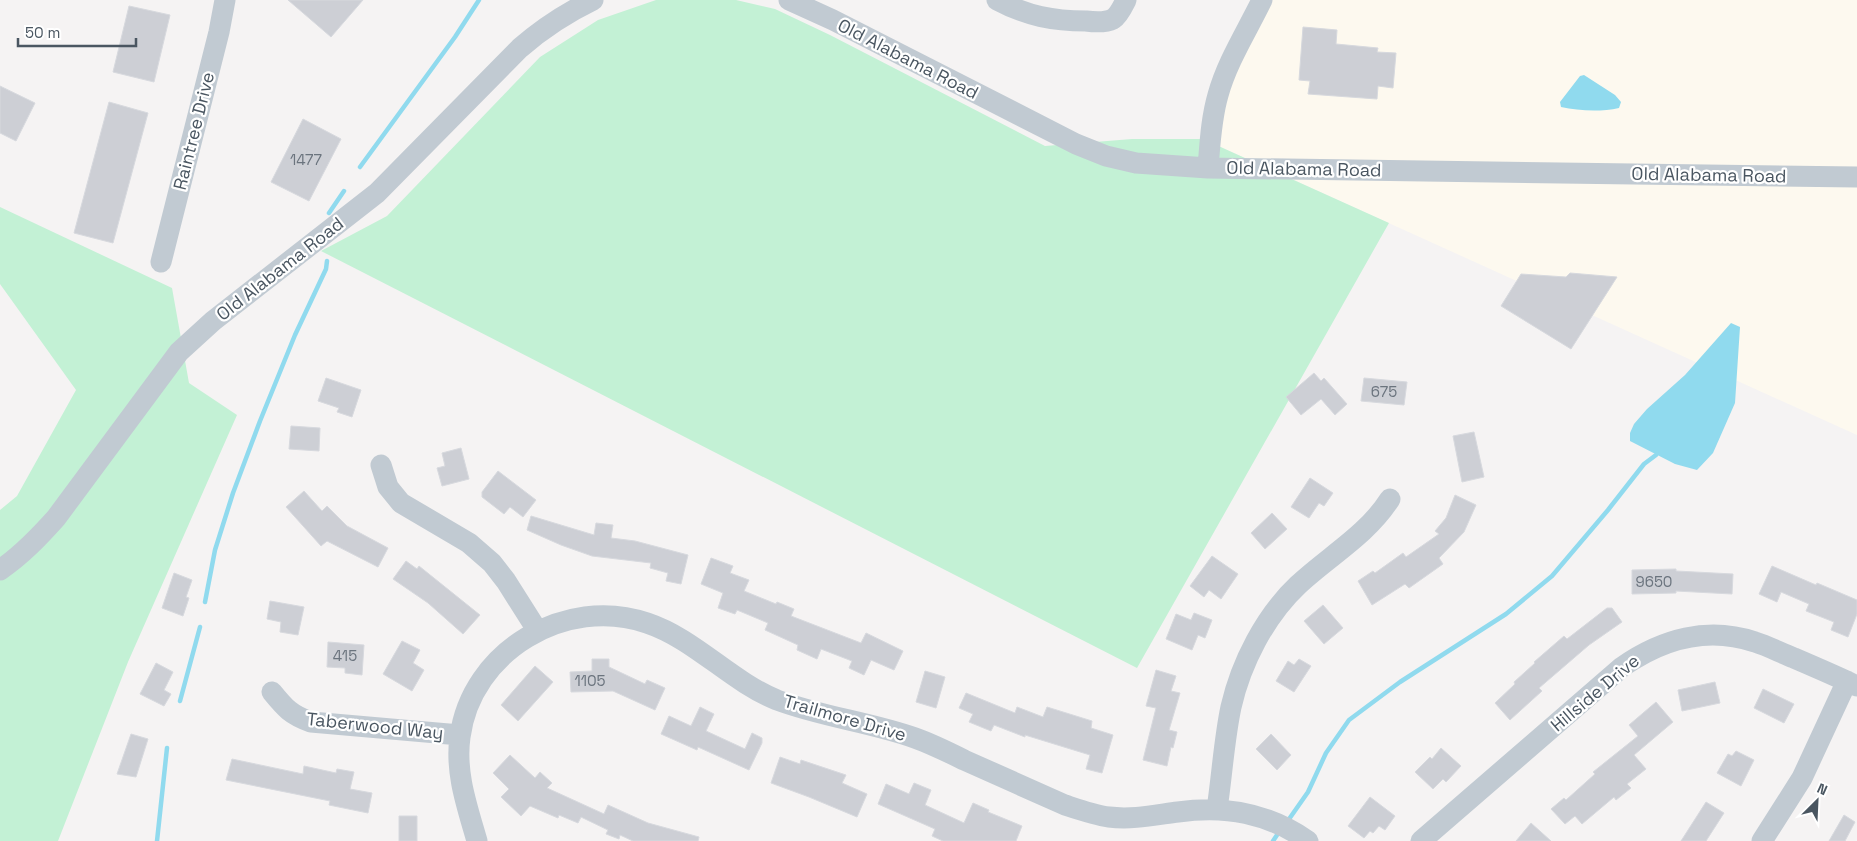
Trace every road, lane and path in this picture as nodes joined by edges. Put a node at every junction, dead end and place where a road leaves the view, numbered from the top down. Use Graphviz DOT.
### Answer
graph roads {
  1 [pos="225,0"];
  2 [pos="593,0"];
  3 [pos="789,0"];
  4 [pos="997,0"];
  5 [pos="1126,0"];
  6 [pos="1262,0"];
  7 [pos="1208,168"];
  8 [pos="1857,177"];
  9 [pos="160,262"];
  10 [pos="381,465"];
  11 [pos="1390,499"];
  12 [pos="0,570"];
  13 [pos="537,630"];
  14 [pos="1852,684"];
  15 [pos="272,692"];
  16 [pos="460,735"];
  17 [pos="1217,809"];
  18 [pos="477,841"];
  19 [pos="1308,841"];
  20 [pos="1421,841"];
  21 [pos="1762,841"];
  1 -- 9 [label="street, Raintree Drive"];
  2 -- 12 [label="street, Old Alabama Road"];
  3 -- 7 [label="street, Old Alabama Road"];
  4 -- 5 [label="street"];
  6 -- 7 [label="street"];
  7 -- 8 [label="street, Old Alabama Road"];
  10 -- 13 [label="street"];
  11 -- 17 [label="street"];
  13 -- 16 [label="street, Trailmore Drive"];
  13 -- 17 [label="street, Trailmore Drive"];
  14 -- 20 [label="street, Hillside Drive"];
  14 -- 21 [label="street"];
  15 -- 16 [label="street, Taberwood Way"];
  16 -- 18 [label="street, Trailmore Drive"];
  17 -- 19 [label="street, Trailmore Drive"];
}
